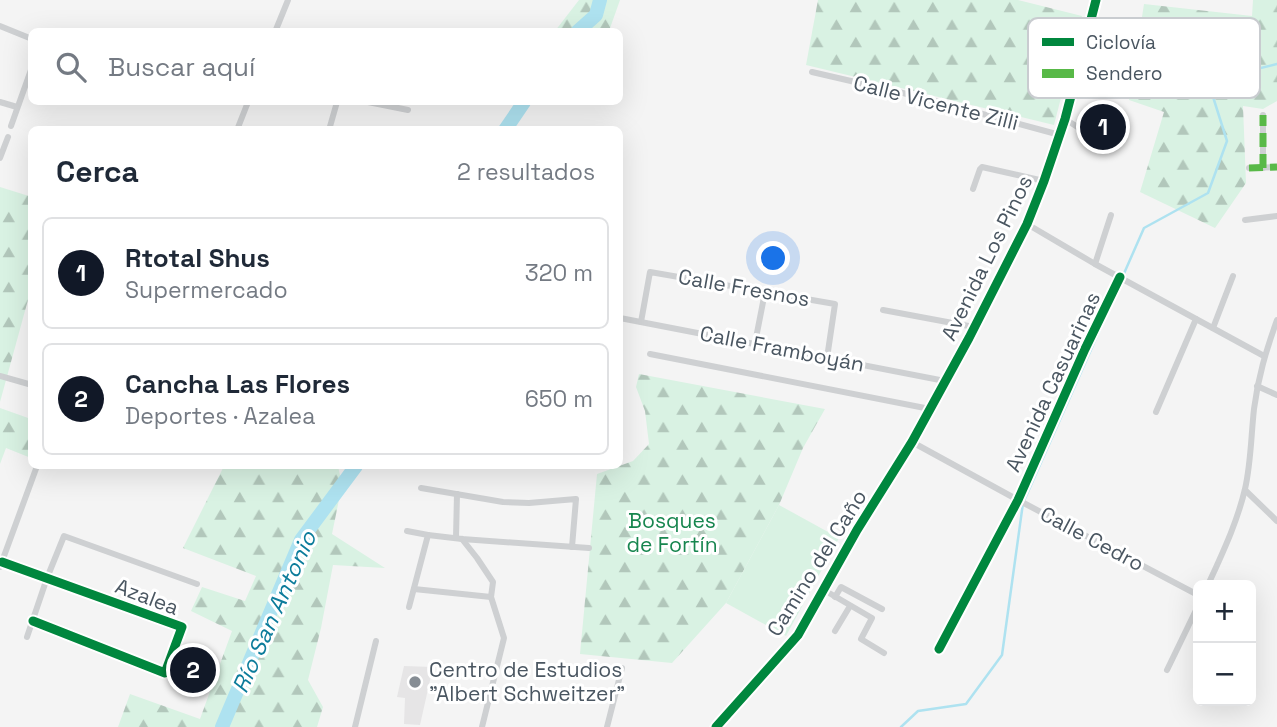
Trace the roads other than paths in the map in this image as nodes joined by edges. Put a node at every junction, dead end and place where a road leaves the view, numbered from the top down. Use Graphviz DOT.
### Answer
graph roads {
  1 [pos="288,0"];
  2 [pos="1096,0"];
  3 [pos="1091,18"];
  4 [pos="0,27"];
  5 [pos="277,28"];
  6 [pos="28,38"];
  7 [pos="811,72"];
  8 [pos="28,77"];
  9 [pos="1070,98"];
  10 [pos="0,102"];
  11 [pos="247,105"];
  12 [pos="336,105"];
  13 [pos="383,105"];
  14 [pos="17,107"];
  15 [pos="408,110"];
  16 [pos="1263,115"];
  17 [pos="1065,119"];
  18 [pos="11,126"];
  19 [pos="239,126"];
  20 [pos="330,126"];
  21 [pos="1060,135"];
  22 [pos="8,136"];
  23 [pos="1107,146"];
  24 [pos="1,154"];
  25 [pos="1277,167"];
  26 [pos="1249,168"];
  27 [pos="1263,168"];
  28 [pos="1044,181"];
  29 [pos="973,189"];
  30 [pos="1111,215"];
  31 [pos="1277,216"];
  32 [pos="1245,220"];
  33 [pos="1027,225"];
  34 [pos="1095,264"];
  35 [pos="1233,276"];
  36 [pos="1120,277"];
  37 [pos="765,292"];
  38 [pos="883,310"];
  39 [pos="623,319"];
  40 [pos="1196,319"];
  41 [pos="1277,320"];
  42 [pos="641,322"];
  43 [pos="974,327"];
  44 [pos="1213,328"];
  45 [pos="755,343"];
  46 [pos="650,354"];
  47 [pos="1264,356"];
  48 [pos="827,358"];
  49 [pos="0,376"];
  50 [pos="945,381"];
  51 [pos="28,383"];
  52 [pos="1257,386"];
  53 [pos="1277,395"];
  54 [pos="930,409"];
  55 [pos="1156,412"];
  56 [pos="912,442"];
  57 [pos="36,469"];
  58 [pos="421,488"];
  59 [pos="1245,489"];
  60 [pos="457,494"];
  61 [pos="1017,500"];
  62 [pos="1277,521"];
  63 [pos="407,531"];
  64 [pos="428,534"];
  65 [pos="459,539"];
  66 [pos="572,547"];
  67 [pos="589,548"];
  68 [pos="1,564"];
  69 [pos="47,578"];
  70 [pos="1210,580"];
  71 [pos="197,584"];
  72 [pos="414,589"];
  73 [pos="824,590"];
  74 [pos="1193,592"];
  75 [pos="491,597"];
  76 [pos="835,597"];
  77 [pos="850,606"];
  78 [pos="409,607"];
  79 [pos="882,609"];
  80 [pos="1193,616"];
  81 [pos="33,621"];
  82 [pos="835,631"];
  83 [pos="27,638"];
  84 [pos="376,641"];
  85 [pos="939,649"];
  86 [pos="884,653"];
  87 [pos="622,667"];
  88 [pos="1167,670"];
  89 [pos="355,727"];
  90 [pos="482,727"];
  91 [pos="607,727"];
  92 [pos="716,727"];
  1 -- 5 [label="street"];
  2 -- 3 [label="street, Avenida Los Pinos"];
  4 -- 6 [label="street"];
  7 -- 21 [label="street, Calle Vicente Zilli"];
  8 -- 14 [label="street"];
  9 -- 17 [label="street, Avenida Los Pinos"];
  10 -- 14 [label="street"];
  11 -- 19 [label="street"];
  12 -- 20 [label="street"];
  13 -- 15 [label="street"];
  14 -- 18 [label="street"];
  16 -- 27 [label="street"];
  17 -- 21 [label="street, Avenida Los Pinos"];
  17 -- 23 [label="street"];
  21 -- 28 [label="street, Avenida Los Pinos"];
  22 -- 24 [label="street"];
  25 -- 27 [label="street"];
  26 -- 27 [label="street"];
  28 -- 29 [label="street"];
  28 -- 33 [label="street, Avenida Los Pinos"];
  30 -- 34 [label="street"];
  31 -- 32 [label="street"];
  33 -- 34 [label="street"];
  33 -- 43 [label="street, Avenida Los Pinos"];
  34 -- 36 [label="street"];
  35 -- 44 [label="street"];
  36 -- 40 [label="street"];
  36 -- 61 [label="street, Avenida Casuarinas"];
  37 -- 42 [label="street, Calle Fresnos"];
  37 -- 45 [label="street"];
  37 -- 48 [label="street, Calle Fresnos"];
  38 -- 43 [label="street"];
  39 -- 42 [label="street, Calle Framboyán"];
  40 -- 44 [label="street"];
  40 -- 55 [label="street"];
  41 -- 47 [label="street"];
  42 -- 45 [label="street, Calle Framboyán"];
  43 -- 50 [label="street, Avenida Los Pinos"];
  44 -- 47 [label="street"];
  45 -- 48 [label="street, Calle Framboyán"];
  46 -- 54 [label="street"];
  47 -- 52 [label="street"];
  48 -- 50 [label="street, Calle Framboyán"];
  49 -- 51 [label="street"];
  50 -- 54 [label="street, Avenida Los Pinos"];
  52 -- 53 [label="street"];
  52 -- 59 [label="street"];
  54 -- 56 [label="street, Avenida Los Pinos"];
  56 -- 61 [label="street, Calle Cedro"];
  56 -- 73 [label="street, Camino del Caño"];
  57 -- 68 [label="street"];
  58 -- 60 [label="street"];
  59 -- 62 [label="street"];
  59 -- 70 [label="street"];
  60 -- 65 [label="street"];
  60 -- 66 [label="street"];
  61 -- 74 [label="street, Calle Cedro"];
  61 -- 85 [label="street, Avenida Casuarinas"];
  63 -- 64 [label="street"];
  64 -- 65 [label="street"];
  64 -- 72 [label="street"];
  65 -- 66 [label="street"];
  65 -- 75 [label="street"];
  66 -- 67 [label="street"];
  68 -- 69 [label="street, Azalea"];
  69 -- 71 [label="street"];
  69 -- 81 [label="street"];
  69 -- 81 [label="street, Azalea"];
  72 -- 75 [label="street"];
  72 -- 78 [label="street"];
  73 -- 76 [label="street"];
  73 -- 92 [label="street, Camino del Caño"];
  75 -- 90 [label="street"];
  76 -- 77 [label="street"];
  76 -- 79 [label="street"];
  77 -- 82 [label="street"];
  77 -- 86 [label="street"];
  80 -- 88 [label="street"];
  81 -- 83 [label="street"];
  84 -- 89 [label="street"];
  87 -- 91 [label="street"];
}
